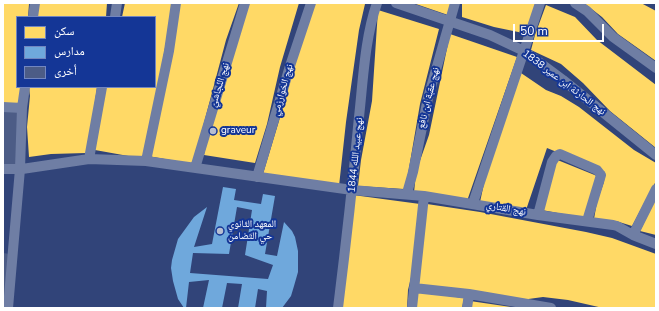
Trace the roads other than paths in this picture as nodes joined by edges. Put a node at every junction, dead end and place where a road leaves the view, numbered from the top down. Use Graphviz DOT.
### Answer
graph roads {
  1 [pos="35,3"];
  2 [pos="118,3"];
  3 [pos="176,3"];
  4 [pos="245,3"];
  5 [pos="311,3"];
  6 [pos="377,3"];
  7 [pos="396,3"];
  8 [pos="455,3"];
  9 [pos="540,3"];
  10 [pos="574,3"];
  11 [pos="33,16"];
  12 [pos="115,16"];
  13 [pos="450,20"];
  14 [pos="524,51"];
  15 [pos="656,68"];
  16 [pos="25,88"];
  17 [pos="102,88"];
  18 [pos="3,107"];
  19 [pos="22,108"];
  20 [pos="656,155"];
  21 [pos="89,159"];
  22 [pos="146,160"];
  23 [pos="195,168"];
  24 [pos="3,169"];
  25 [pos="20,169"];
  26 [pos="257,177"];
  27 [pos="656,189"];
  28 [pos="352,190"];
  29 [pos="407,193"];
  30 [pos="424,196"];
  31 [pos="473,203"];
  32 [pos="538,215"];
  33 [pos="587,221"];
  34 [pos="633,235"];
  35 [pos="656,244"];
  36 [pos="414,288"];
  37 [pos="469,294"];
  38 [pos="515,305"];
  39 [pos="8,308"];
  40 [pos="338,308"];
  41 [pos="412,308"];
  42 [pos="467,308"];
  43 [pos="551,308"];
  1 -- 11 [label="street"];
  2 -- 12 [label="street"];
  3 -- 22 [label="street"];
  4 -- 23 [label="street, نهج النّجاشيّ"];
  5 -- 26 [label="street, نهج الخوارزمي"];
  6 -- 28 [label="street, نهج عبيد اللله 1844"];
  7 -- 13 [label="street, نهج الحارثة ابن عمير 1838"];
  8 -- 13 [label="street, نهج عقبة ابن نافع"];
  9 -- 14 [label="street"];
  10 -- 15 [label="street"];
  13 -- 14 [label="street, نهج الحارثة ابن عمير 1838"];
  13 -- 29 [label="street, نهج عقبة ابن نافع"];
  14 -- 20 [label="street, نهج الحارثة ابن عمير 1838"];
  14 -- 31 [label="street"];
  16 -- 19 [label="street"];
  17 -- 21 [label="street"];
  18 -- 19 [label="street"];
  19 -- 25 [label="street"];
  21 -- 22 [label="street, نهج القتاري"];
  21 -- 25 [label="street, نهج القتاري"];
  22 -- 23 [label="street, نهج القتاري"];
  23 -- 26 [label="street, نهج القتاري"];
  24 -- 25 [label="street, نهج القتاري"];
  25 -- 39 [label="street"];
  26 -- 28 [label="street, نهج القتاري"];
  27 -- 34 [label="street"];
  28 -- 29 [label="street, نهج القتاري"];
  28 -- 40 [label="street, نهج عبيد اللله 1844"];
  29 -- 30 [label="street, نهج القتاري"];
  30 -- 31 [label="street, نهج القتاري"];
  30 -- 36 [label="street"];
  31 -- 32 [label="street, نهج القتاري"];
  32 -- 33 [label="street, نهج القتاري"];
  32 -- 33 [label="street"];
  33 -- 34 [label="street, نهج القتاري"];
  34 -- 35 [label="street, نهج القتاري"];
  36 -- 37 [label="street"];
  36 -- 41 [label="street"];
  37 -- 38 [label="street"];
  37 -- 42 [label="street"];
  38 -- 43 [label="street"];
}
